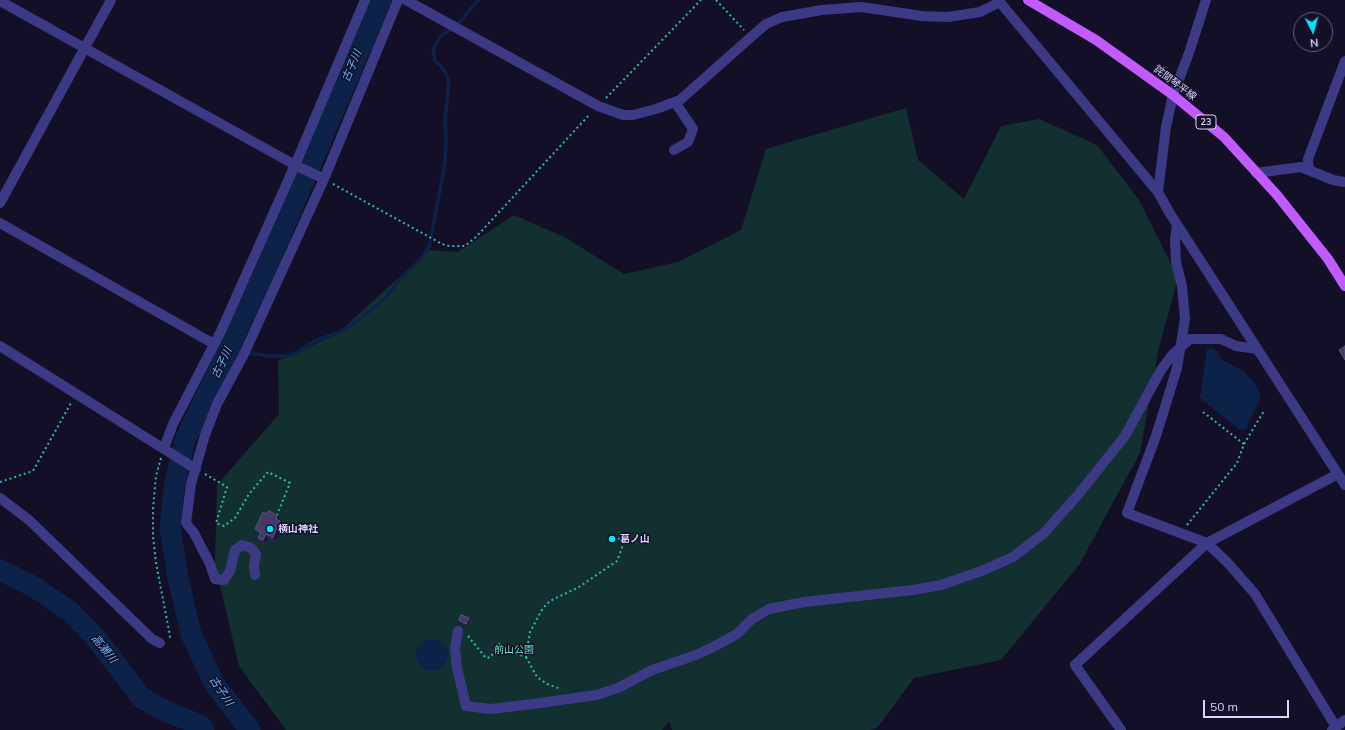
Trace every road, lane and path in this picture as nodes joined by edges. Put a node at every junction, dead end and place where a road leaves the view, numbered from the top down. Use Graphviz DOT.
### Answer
graph roads {
  1 [pos="111,0"];
  2 [pos="365,0"];
  3 [pos="398,0"];
  4 [pos="406,0"];
  5 [pos="701,0"];
  6 [pos="716,0"];
  7 [pos="1028,0"];
  8 [pos="1206,0"];
  9 [pos="999,1"];
  10 [pos="0,2"];
  11 [pos="751,37"];
  12 [pos="84,48"];
  13 [pos="1345,61"];
  14 [pos="1173,95"];
  15 [pos="675,102"];
  16 [pos="598,106"];
  17 [pos="674,150"];
  18 [pos="295,165"];
  19 [pos="1309,170"];
  20 [pos="1256,173"];
  21 [pos="324,179"];
  22 [pos="1345,182"];
  23 [pos="1158,192"];
  24 [pos="0,203"];
  25 [pos="0,223"];
  26 [pos="1178,225"];
  27 [pos="1345,286"];
  28 [pos="214,344"];
  29 [pos="0,346"];
  30 [pos="1257,349"];
  31 [pos="1179,350"];
  32 [pos="76,393"];
  33 [pos="1264,411"];
  34 [pos="1203,412"];
  35 [pos="1244,444"];
  36 [pos="166,449"];
  37 [pos="196,469"];
  38 [pos="1338,474"];
  39 [pos="0,482"];
  40 [pos="1345,485"];
  41 [pos="0,498"];
  42 [pos="277,515"];
  43 [pos="1181,533"];
  44 [pos="618,537"];
  45 [pos="1207,543"];
  46 [pos="255,575"];
  47 [pos="458,631"];
  48 [pos="160,643"];
  49 [pos="526,657"];
  50 [pos="562,690"];
  51 [pos="1345,720"];
  52 [pos="1334,729"];
  53 [pos="1121,730"];
  1 -- 12 [label="street"];
  2 -- 18 [label="street"];
  3 -- 21 [label="street"];
  4 -- 16 [label="street"];
  5 -- 16 [label="path"];
  6 -- 11 [label="path"];
  7 -- 14 [label="main road, 詫間琴平線 / 23"];
  8 -- 14 [label="street"];
  9 -- 11 [label="street"];
  9 -- 23 [label="street"];
  10 -- 12 [label="street"];
  11 -- 15 [label="street"];
  12 -- 18 [label="street"];
  12 -- 24 [label="street"];
  13 -- 19 [label="street"];
  14 -- 20 [label="main road, 詫間琴平線 / 23"];
  14 -- 23 [label="street"];
  15 -- 16 [label="street"];
  15 -- 17 [label="street"];
  16 -- 21 [label="path"];
  18 -- 21 [label="street"];
  18 -- 28 [label="street"];
  19 -- 20 [label="street"];
  19 -- 22 [label="street"];
  20 -- 27 [label="main road, 詫間琴平線 / 23"];
  21 -- 37 [label="street"];
  23 -- 26 [label="street"];
  25 -- 28 [label="street"];
  26 -- 30 [label="street"];
  26 -- 31 [label="street"];
  28 -- 36 [label="street"];
  29 -- 32 [label="street"];
  30 -- 31 [label="street"];
  30 -- 38 [label="street"];
  31 -- 43 [label="street"];
  31 -- 47 [label="street"];
  32 -- 36 [label="street"];
  32 -- 39 [label="path"];
  33 -- 35 [label="path"];
  34 -- 35 [label="path"];
  35 -- 43 [label="path"];
  36 -- 37 [label="street"];
  36 -- 48 [label="path"];
  37 -- 42 [label="path"];
  37 -- 46 [label="street"];
  38 -- 40 [label="street"];
  38 -- 45 [label="street"];
  41 -- 48 [label="street"];
  43 -- 45 [label="street"];
  44 -- 49 [label="path"];
  45 -- 52 [label="street"];
  45 -- 53 [label="street"];
  47 -- 49 [label="path"];
  49 -- 50 [label="path"];
  51 -- 52 [label="street"];
}
